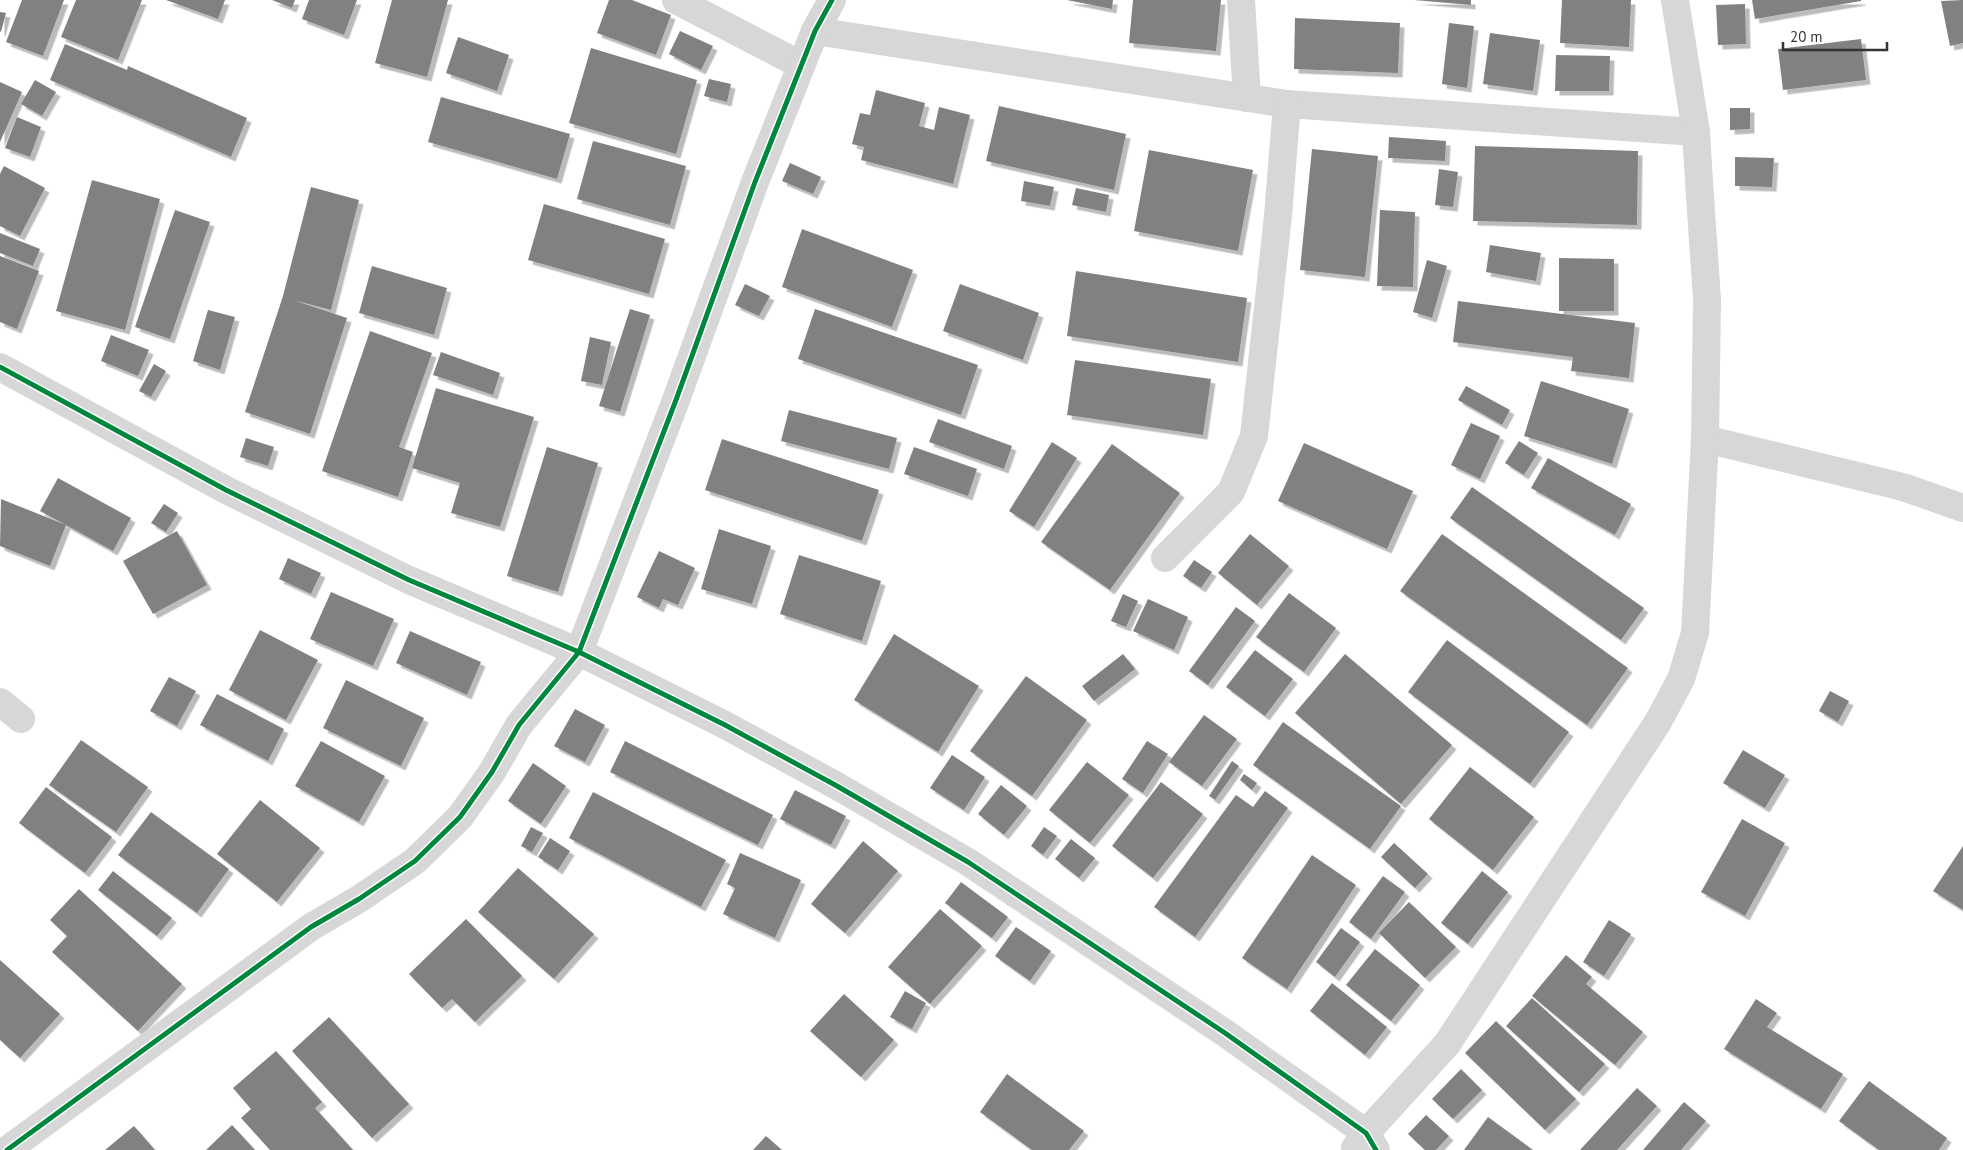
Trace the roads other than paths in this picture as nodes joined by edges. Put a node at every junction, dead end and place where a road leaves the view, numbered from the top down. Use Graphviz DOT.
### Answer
graph roads {
  1 [pos="676,0"];
  2 [pos="832,0"];
  3 [pos="1241,0"];
  4 [pos="1675,0"];
  5 [pos="815,31"];
  6 [pos="801,65"];
  7 [pos="1247,98"];
  8 [pos="1287,104"];
  9 [pos="1696,132"];
  10 [pos="0,367"];
  11 [pos="1705,438"];
  12 [pos="1963,508"];
  13 [pos="1164,558"];
  14 [pos="578,652"];
  15 [pos="0,702"];
  16 [pos="21,719"];
  17 [pos="1365,1144"];
  18 [pos="7,1150"];
  1 -- 6 [label="street"];
  2 -- 5 [label="street"];
  3 -- 7 [label="street"];
  4 -- 9 [label="street"];
  5 -- 6 [label="street"];
  5 -- 7 [label="street"];
  6 -- 14 [label="street"];
  7 -- 8 [label="street"];
  8 -- 9 [label="street"];
  8 -- 13 [label="street"];
  9 -- 11 [label="street"];
  10 -- 14 [label="street"];
  11 -- 12 [label="street"];
  11 -- 17 [label="street"];
  14 -- 17 [label="street"];
  14 -- 18 [label="street"];
  15 -- 16 [label="street"];
}
